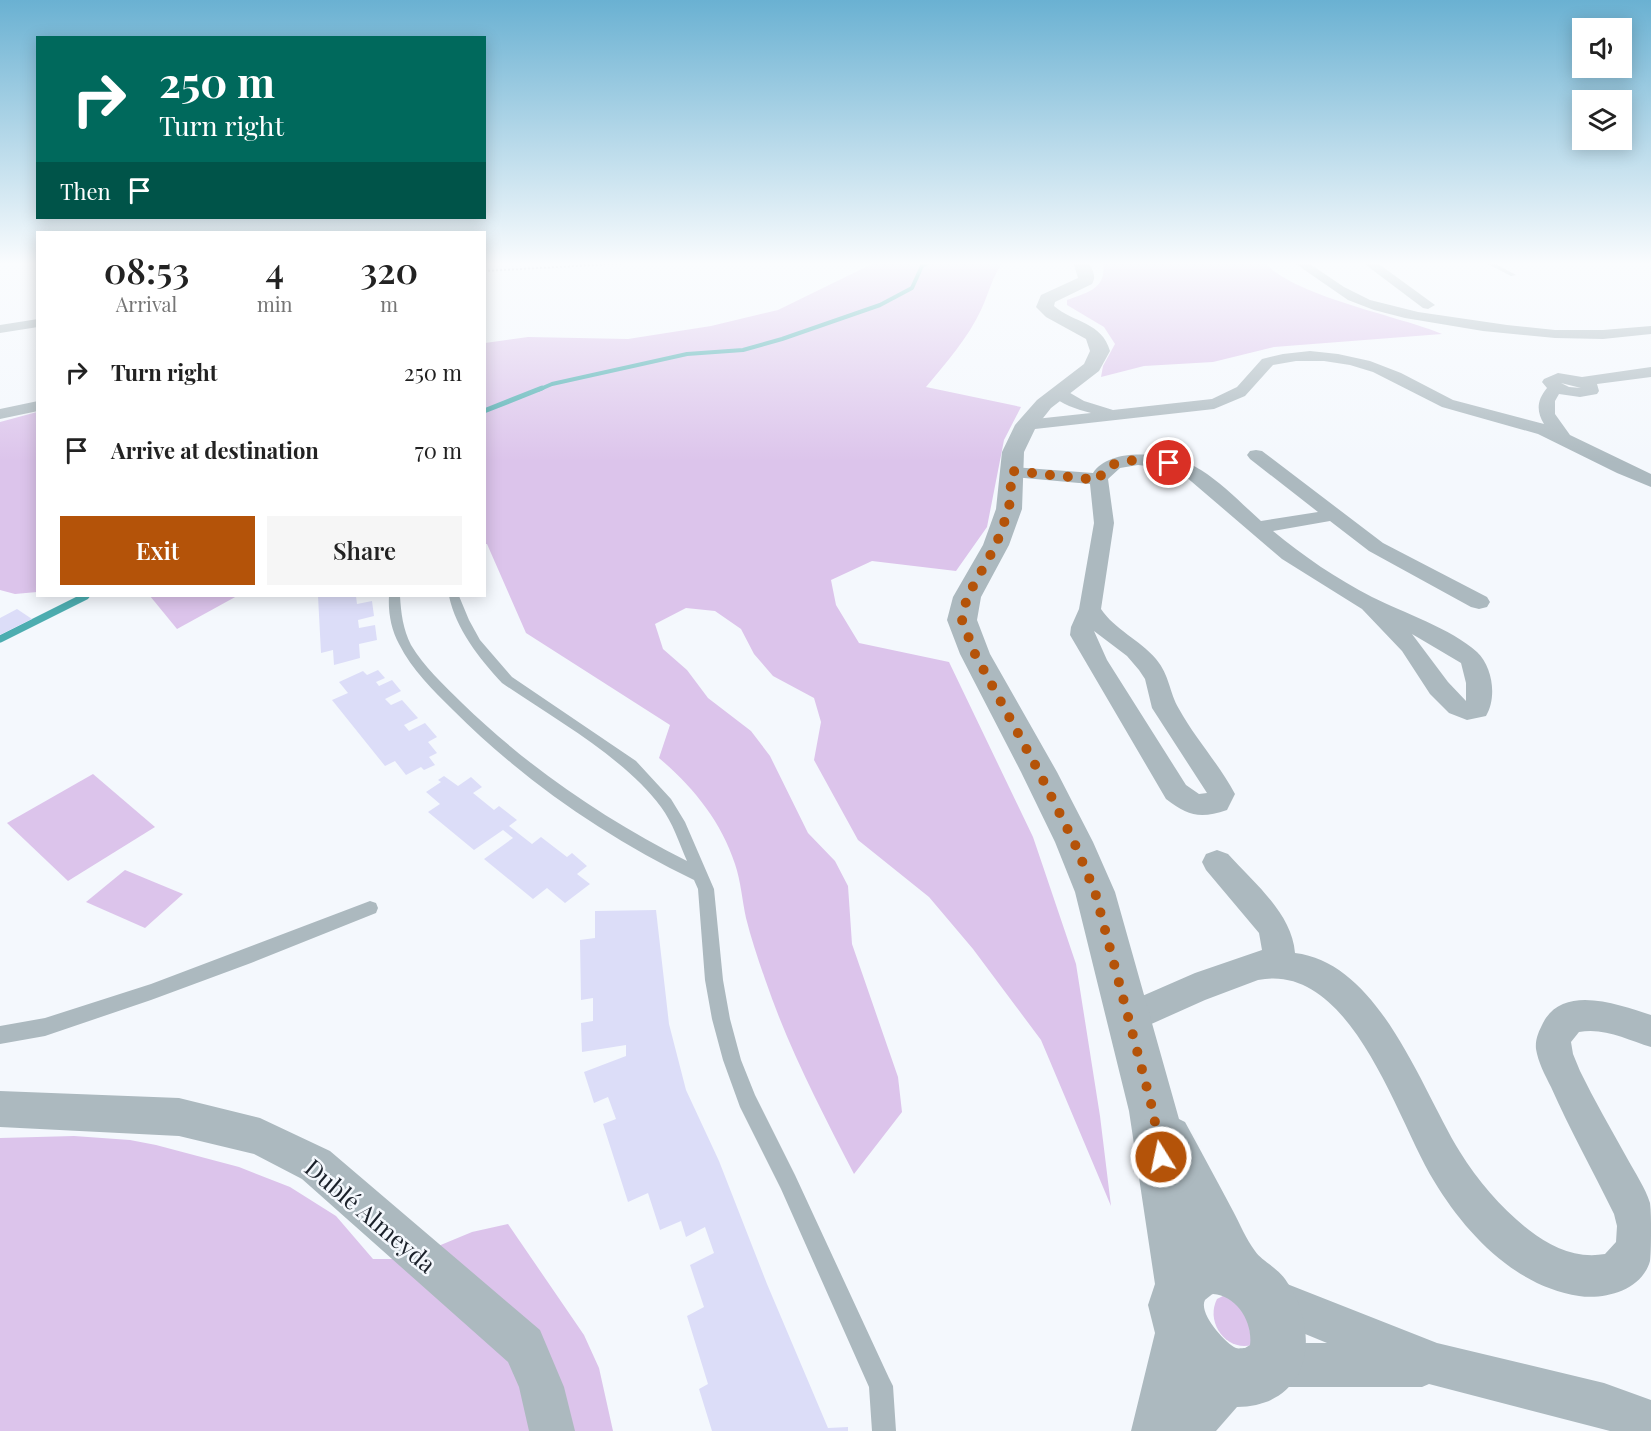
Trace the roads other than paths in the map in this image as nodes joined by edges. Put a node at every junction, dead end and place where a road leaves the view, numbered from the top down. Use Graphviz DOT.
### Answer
graph roads {
  1 [pos="1081,329"];
  2 [pos="1514,329"];
  3 [pos="1651,330"];
  4 [pos="1651,372"];
  5 [pos="1059,393"];
  6 [pos="36,406"];
  7 [pos="1546,410"];
  8 [pos="0,414"];
  9 [pos="1121,415"];
  10 [pos="1499,417"];
  11 [pos="1026,425"];
  12 [pos="1564,439"];
  13 [pos="1256,455"];
  14 [pos="1012,471"];
  15 [pos="1099,480"];
  16 [pos="1651,481"];
  17 [pos="1333,515"];
  18 [pos="1257,528"];
  19 [pos="394,597"];
  20 [pos="454,597"];
  21 [pos="1479,602"];
  22 [pos="1371,606"];
  23 [pos="1090,609"];
  24 [pos="1217,862"];
  25 [pos="699,875"];
  26 [pos="370,908"];
  27 [pos="1279,964"];
  28 [pos="1129,1017"];
  29 [pos="1651,1031"];
  30 [pos="0,1035"];
  31 [pos="0,1109"];
  32 [pos="1153,1111"];
  33 [pos="1250,1284"];
  34 [pos="1183,1308"];
  35 [pos="1437,1365"];
  36 [pos="1248,1370"];
  37 [pos="1651,1423"];
  38 [pos="1184,1428"];
  39 [pos="552,1431"];
  40 [pos="884,1431"];
  1 -- 5 [label="street"];
  2 -- 3 [label="street"];
  4 -- 7 [label="street"];
  5 -- 9 [label="street"];
  5 -- 11 [label="street"];
  6 -- 8 [label="street"];
  7 -- 10 [label="street"];
  7 -- 12 [label="street"];
  9 -- 10 [label="street"];
  9 -- 11 [label="street"];
  10 -- 12 [label="street"];
  11 -- 14 [label="street"];
  12 -- 16 [label="street"];
  13 -- 17 [label="street"];
  14 -- 15 [label="street"];
  14 -- 28 [label="street"];
  15 -- 18 [label="street"];
  15 -- 23 [label="street"];
  17 -- 18 [label="street"];
  17 -- 21 [label="street"];
  18 -- 22 [label="street"];
  19 -- 25 [label="lane"];
  20 -- 25 [label="lane"];
  22 -- 22 [label="street"];
  23 -- 23 [label="street"];
  24 -- 27 [label="street"];
  25 -- 40 [label="lane"];
  26 -- 30 [label="lane"];
  27 -- 28 [label="street"];
  27 -- 29 [label="street"];
  28 -- 32 [label="street"];
  31 -- 39 [label="street, Dublé Almeyda"];
  32 -- 33 [label="street"];
  32 -- 34 [label="street"];
  33 -- 34 [label="street"];
  33 -- 35 [label="street"];
  33 -- 36 [label="street"];
  34 -- 36 [label="street"];
  34 -- 38 [label="street"];
  35 -- 36 [label="street"];
  35 -- 37 [label="street"];
  36 -- 38 [label="street"];
}
